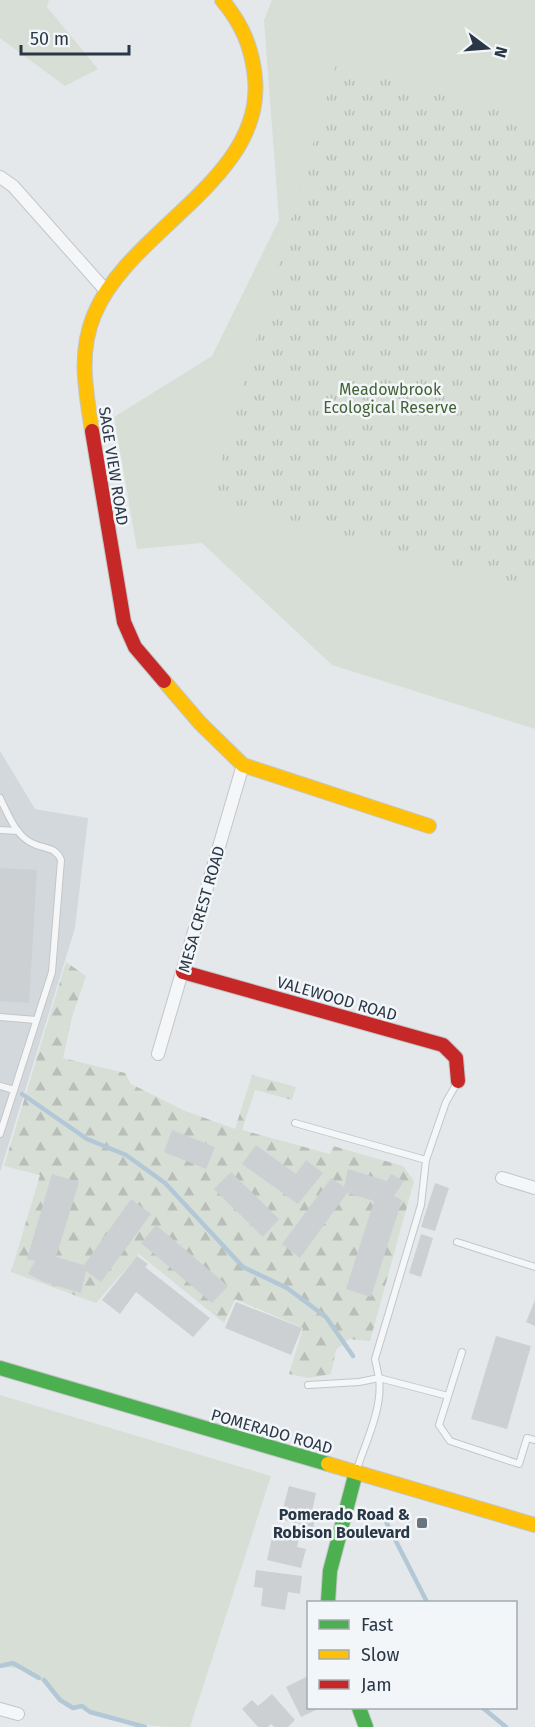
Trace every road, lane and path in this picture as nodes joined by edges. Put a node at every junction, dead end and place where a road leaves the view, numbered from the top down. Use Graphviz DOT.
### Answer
graph roads {
  1 [pos="222,0"];
  2 [pos="0,177"];
  3 [pos="107,292"];
  4 [pos="243,765"];
  5 [pos="0,798"];
  6 [pos="429,826"];
  7 [pos="0,830"];
  8 [pos="18,831"];
  9 [pos="183,972"];
  10 [pos="0,1017"];
  11 [pos="36,1020"];
  12 [pos="158,1054"];
  13 [pos="458,1081"];
  14 [pos="0,1086"];
  15 [pos="14,1090"];
  16 [pos="295,1123"];
  17 [pos="0,1134"];
  18 [pos="426,1160"];
  19 [pos="502,1178"];
  20 [pos="535,1188"];
  21 [pos="457,1242"];
  22 [pos="535,1267"];
  23 [pos="462,1352"];
  24 [pos="0,1368"];
  25 [pos="379,1378"];
  26 [pos="308,1385"];
  27 [pos="448,1396"];
  28 [pos="535,1440"];
  29 [pos="356,1472"];
  30 [pos="535,1525"];
  31 [pos="328,1601"];
  32 [pos="0,1709"];
  33 [pos="359,1709"];
  34 [pos="18,1714"];
  35 [pos="363,1726"];
  1 -- 3 [label="street, SAGE VIEW ROAD"];
  2 -- 3 [label="street"];
  3 -- 4 [label="street, SAGE VIEW ROAD"];
  4 -- 6 [label="street, SAGE VIEW ROAD"];
  4 -- 9 [label="street, MESA CREST ROAD"];
  5 -- 8 [label="lane"];
  7 -- 8 [label="lane"];
  8 -- 11 [label="lane"];
  9 -- 12 [label="street, MESA CREST ROAD"];
  9 -- 13 [label="street, VALEWOOD ROAD"];
  10 -- 11 [label="lane"];
  11 -- 15 [label="lane"];
  13 -- 18 [label="lane"];
  14 -- 15 [label="lane"];
  15 -- 17 [label="lane"];
  16 -- 18 [label="lane"];
  18 -- 25 [label="lane"];
  19 -- 20 [label="street"];
  21 -- 22 [label="lane"];
  23 -- 27 [label="lane"];
  24 -- 29 [label="street, POMERADO ROAD"];
  25 -- 26 [label="lane"];
  25 -- 27 [label="lane"];
  25 -- 29 [label="lane"];
  27 -- 28 [label="lane"];
  29 -- 30 [label="street, POMERADO ROAD"];
  29 -- 31 [label="street"];
  32 -- 34 [label="street"];
  33 -- 35 [label="street"];
}
